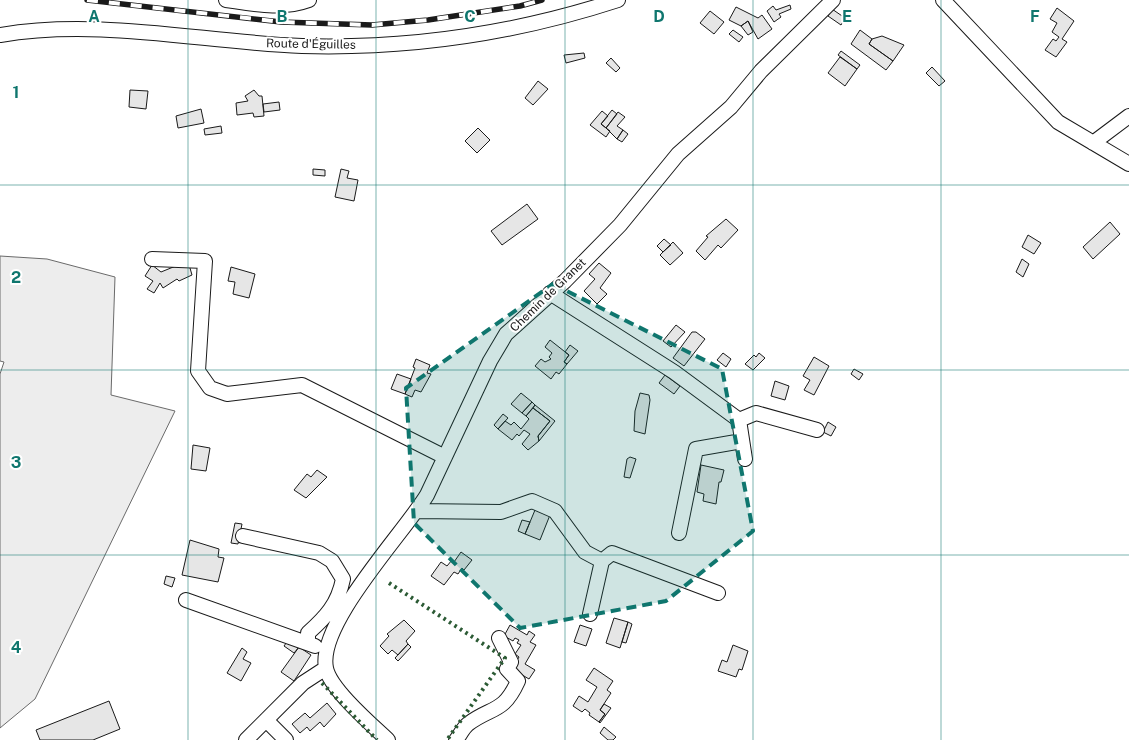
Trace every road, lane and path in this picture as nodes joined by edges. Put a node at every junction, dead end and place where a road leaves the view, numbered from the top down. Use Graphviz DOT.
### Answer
graph roads {
  1 [pos="226,0"];
  2 [pos="309,0"];
  3 [pos="618,0"];
  4 [pos="833,0"];
  5 [pos="943,0"];
  6 [pos="0,35"];
  7 [pos="1129,116"];
  8 [pos="1093,143"];
  9 [pos="1129,164"];
  10 [pos="152,259"];
  11 [pos="550,293"];
  12 [pos="738,420"];
  13 [pos="817,430"];
  14 [pos="742,441"];
  15 [pos="445,457"];
  16 [pos="745,459"];
  17 [pos="417,511"];
  18 [pos="679,533"];
  19 [pos="244,536"];
  20 [pos="602,561"];
  21 [pos="718,593"];
  22 [pos="186,600"];
  23 [pos="590,614"];
  24 [pos="500,638"];
  25 [pos="308,643"];
  26 [pos="326,653"];
  27 [pos="326,668"];
  28 [pos="266,720"];
  29 [pos="246,740"];
  30 [pos="286,740"];
  31 [pos="388,740"];
  32 [pos="456,740"];
  1 -- 2 [label="street"];
  3 -- 6 [label="street, Route d'Éguilles"];
  4 -- 11 [label="street, Chemin de Granet"];
  5 -- 8 [label="street"];
  7 -- 8 [label="street"];
  8 -- 9 [label="street"];
  10 -- 15 [label="street"];
  11 -- 12 [label="street"];
  11 -- 15 [label="street, Chemin de Granet"];
  12 -- 13 [label="street"];
  12 -- 14 [label="street"];
  14 -- 16 [label="street"];
  14 -- 18 [label="street"];
  15 -- 17 [label="street, Chemin de Granet"];
  17 -- 20 [label="street"];
  17 -- 26 [label="street, Chemin de Granet"];
  19 -- 25 [label="street"];
  20 -- 21 [label="street"];
  20 -- 23 [label="street"];
  22 -- 25 [label="street"];
  24 -- 32 [label="street"];
  25 -- 26 [label="street"];
  26 -- 27 [label="street, Chemin de Granet"];
  27 -- 28 [label="street"];
  27 -- 31 [label="street"];
  28 -- 29 [label="street"];
  28 -- 30 [label="street"];
}
